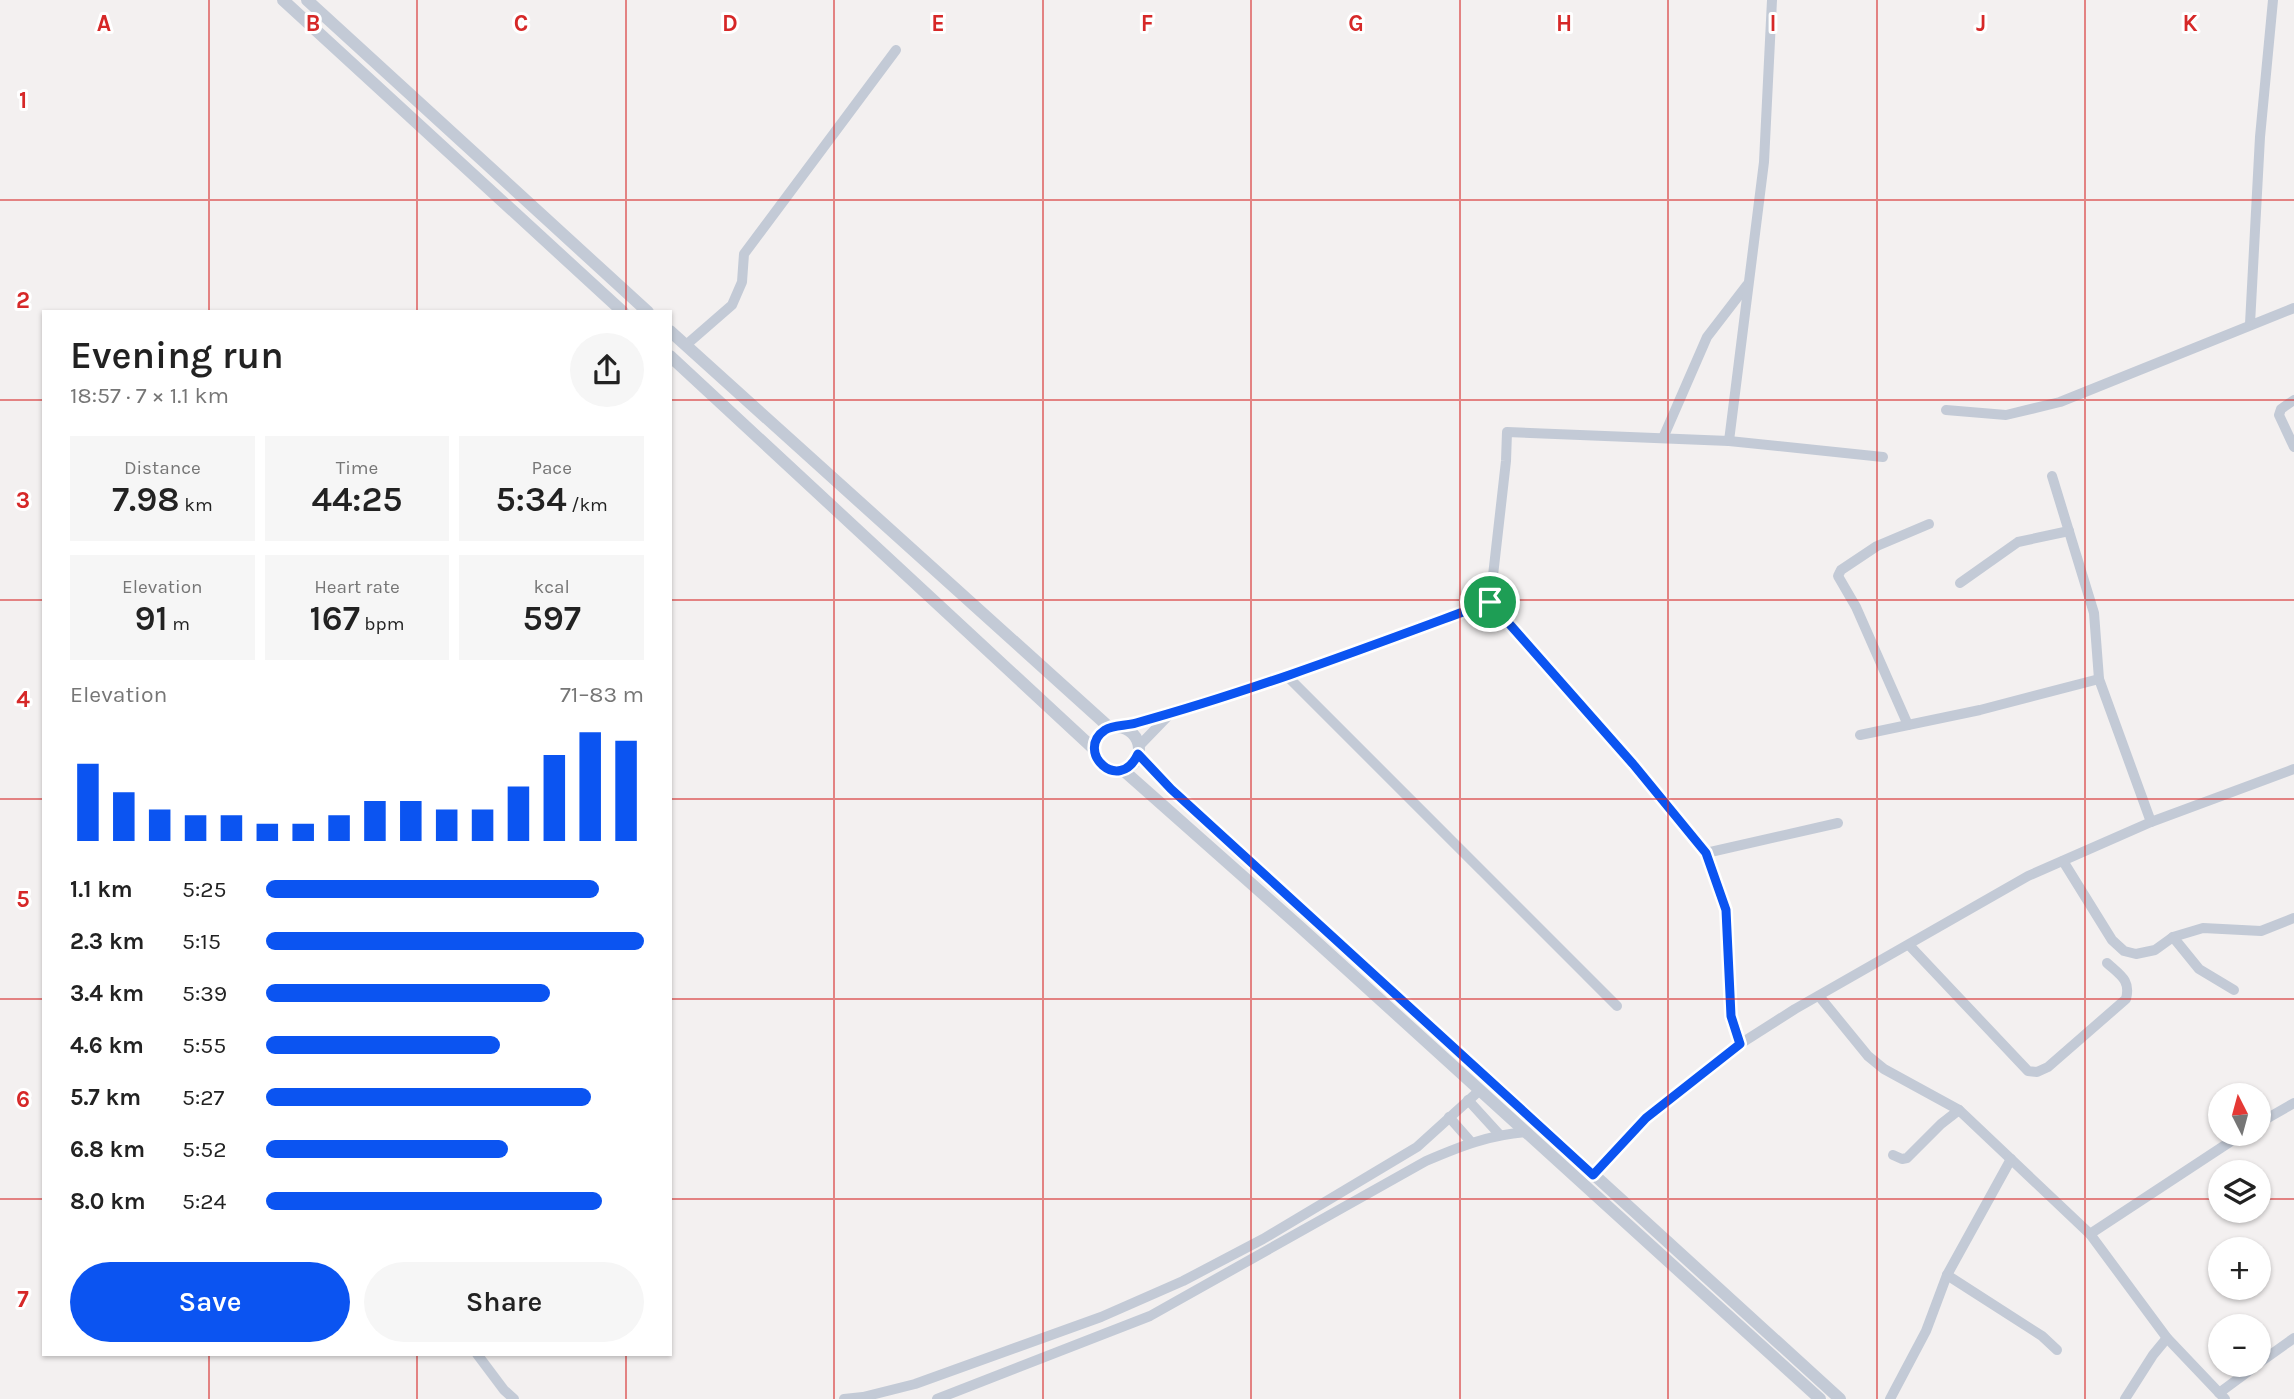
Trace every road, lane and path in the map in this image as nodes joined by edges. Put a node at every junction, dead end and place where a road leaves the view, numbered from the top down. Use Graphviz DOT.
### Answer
graph roads {
  1 [pos="283,0"];
  2 [pos="307,0"];
  3 [pos="1772,0"];
  4 [pos="2273,0"];
  5 [pos="896,50"];
  6 [pos="1749,283"];
  7 [pos="2294,307"];
  8 [pos="621,310"];
  9 [pos="647,310"];
  10 [pos="2250,324"];
  11 [pos="672,333"];
  12 [pos="686,345"];
  13 [pos="672,357"];
  14 [pos="2294,400"];
  15 [pos="1946,410"];
  16 [pos="1663,438"];
  17 [pos="1729,441"];
  18 [pos="2294,447"];
  19 [pos="1883,457"];
  20 [pos="2052,476"];
  21 [pos="1928,523"];
  22 [pos="2069,531"];
  23 [pos="1960,583"];
  24 [pos="1490,602"];
  25 [pos="1287,676"];
  26 [pos="2099,679"];
  27 [pos="1170,714"];
  28 [pos="1908,725"];
  29 [pos="1115,728"];
  30 [pos="1860,736"];
  31 [pos="1095,750"];
  32 [pos="1138,750"];
  33 [pos="2294,769"];
  34 [pos="1123,770"];
  35 [pos="2151,822"];
  36 [pos="1838,823"];
  37 [pos="1706,853"];
  38 [pos="2063,861"];
  39 [pos="2294,918"];
  40 [pos="2173,937"];
  41 [pos="1909,946"];
  42 [pos="2107,963"];
  43 [pos="2234,990"];
  44 [pos="1819,996"];
  45 [pos="1616,1006"];
  46 [pos="1740,1044"];
  47 [pos="1480,1090"];
  48 [pos="1468,1100"];
  49 [pos="2294,1103"];
  50 [pos="1959,1110"];
  51 [pos="2272,1116"];
  52 [pos="1449,1117"];
  53 [pos="1527,1132"];
  54 [pos="1499,1134"];
  55 [pos="1471,1142"];
  56 [pos="2224,1146"];
  57 [pos="1893,1155"];
  58 [pos="2011,1159"];
  59 [pos="1593,1175"];
  60 [pos="2090,1234"];
  61 [pos="1947,1275"];
  62 [pos="2167,1338"];
  63 [pos="2294,1338"];
  64 [pos="2057,1350"];
  65 [pos="2271,1355"];
  66 [pos="478,1356"];
  67 [pos="2243,1377"];
  68 [pos="2222,1396"];
  69 [pos="514,1399"];
  70 [pos="844,1399"];
  71 [pos="937,1399"];
  72 [pos="1820,1399"];
  73 [pos="1840,1399"];
  74 [pos="1890,1399"];
  75 [pos="2125,1399"];
  1 -- 8 [label="street"];
  2 -- 9 [label="street"];
  3 -- 6 [label="street"];
  4 -- 10 [label="street"];
  5 -- 12 [label="street"];
  6 -- 16 [label="street"];
  6 -- 17 [label="street"];
  7 -- 10 [label="street"];
  10 -- 15 [label="street"];
  11 -- 12 [label="street"];
  12 -- 29 [label="street"];
  13 -- 31 [label="street"];
  14 -- 18 [label="street"];
  16 -- 17 [label="street"];
  16 -- 24 [label="street"];
  17 -- 19 [label="street"];
  20 -- 22 [label="street"];
  21 -- 28 [label="street"];
  22 -- 23 [label="street"];
  22 -- 26 [label="street"];
  24 -- 25 [label="street"];
  24 -- 37 [label="street"];
  25 -- 27 [label="street"];
  25 -- 45 [label="street"];
  26 -- 28 [label="street"];
  26 -- 35 [label="street"];
  27 -- 29 [label="street"];
  27 -- 32 [label="street"];
  28 -- 30 [label="street"];
  29 -- 31 [label="street"];
  29 -- 32 [label="street"];
  31 -- 34 [label="street"];
  32 -- 34 [label="street"];
  32 -- 59 [label="street"];
  33 -- 35 [label="street"];
  34 -- 47 [label="street"];
  35 -- 38 [label="street"];
  36 -- 37 [label="street"];
  37 -- 46 [label="street"];
  38 -- 40 [label="street"];
  38 -- 41 [label="street"];
  39 -- 40 [label="street"];
  40 -- 43 [label="street"];
  41 -- 42 [label="street"];
  41 -- 44 [label="street"];
  44 -- 46 [label="street"];
  44 -- 50 [label="street"];
  46 -- 59 [label="street"];
  47 -- 48 [label="street"];
  47 -- 53 [label="street"];
  48 -- 52 [label="street"];
  48 -- 54 [label="street"];
  49 -- 51 [label="street"];
  50 -- 57 [label="street"];
  50 -- 58 [label="street"];
  52 -- 55 [label="street"];
  52 -- 70 [label="street"];
  53 -- 54 [label="street"];
  53 -- 72 [label="street"];
  54 -- 55 [label="street"];
  55 -- 71 [label="street"];
  56 -- 60 [label="street"];
  58 -- 60 [label="street"];
  58 -- 61 [label="street"];
  59 -- 73 [label="street"];
  60 -- 62 [label="street"];
  61 -- 64 [label="street"];
  61 -- 74 [label="street"];
  62 -- 68 [label="street"];
  62 -- 75 [label="street"];
  63 -- 65 [label="street"];
  66 -- 69 [label="street"];
  67 -- 68 [label="street"];
}
